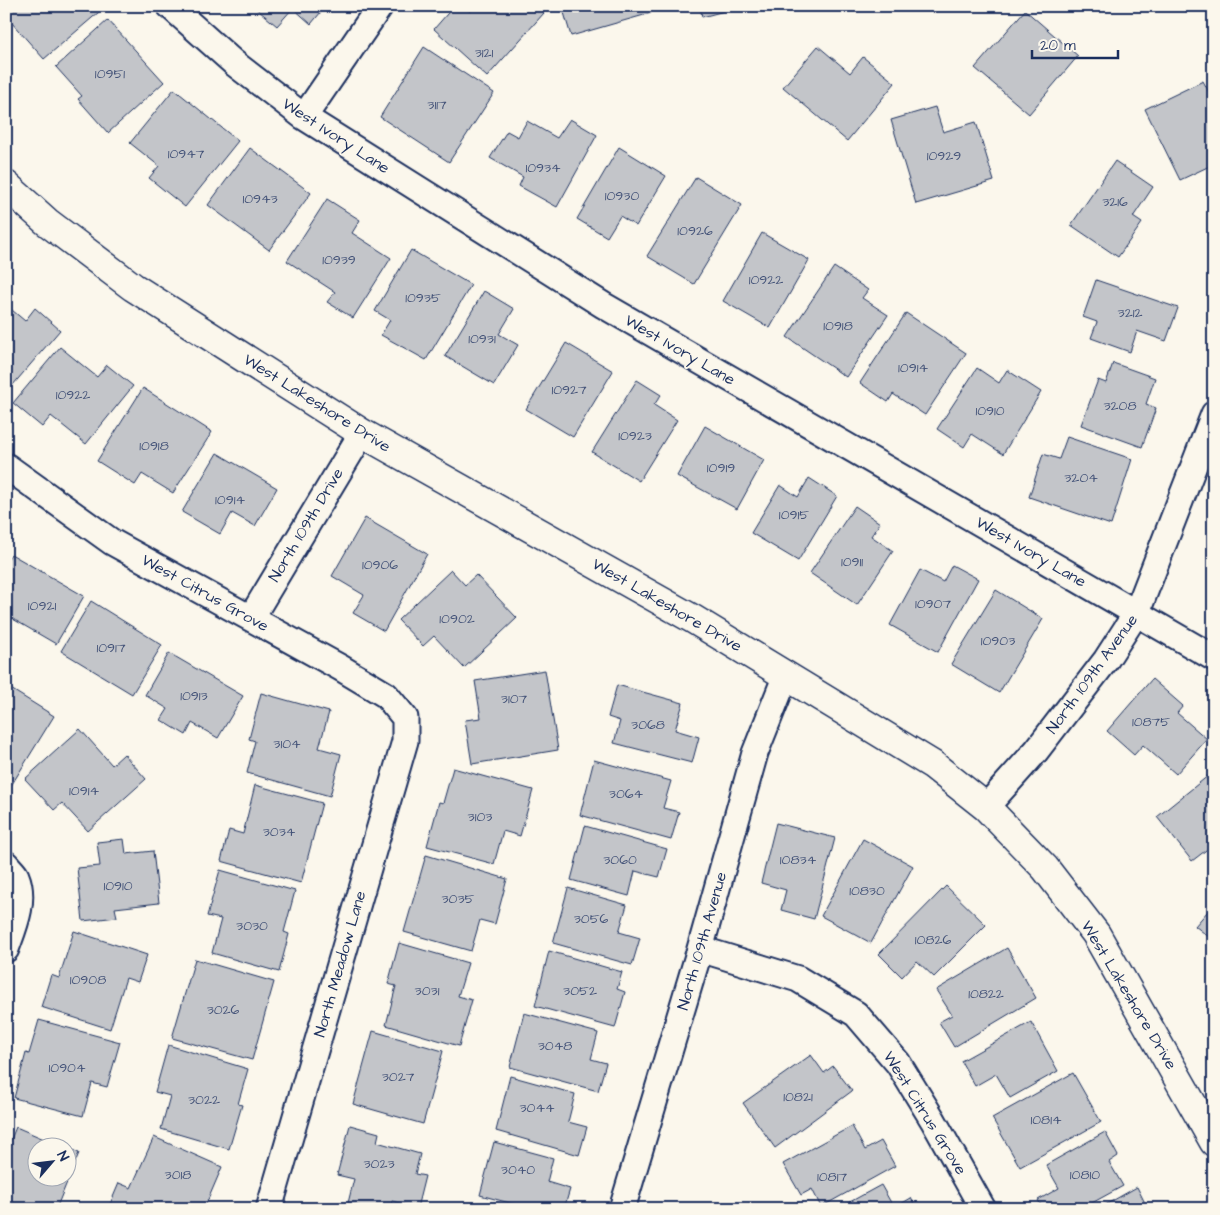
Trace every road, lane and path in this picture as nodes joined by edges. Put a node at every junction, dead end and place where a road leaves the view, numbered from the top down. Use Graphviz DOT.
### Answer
graph roads {
  1 [pos="170,6"];
  2 [pos="380,6"];
  3 [pos="304,117"];
  4 [pos="6,185"];
  5 [pos="1214,414"];
  6 [pos="362,433"];
  7 [pos="6,466"];
  8 [pos="1137,612"];
  9 [pos="251,618"];
  10 [pos="1214,658"];
  11 [pos="786,675"];
  12 [pos="405,718"];
  13 [pos="986,807"];
  14 [pos="6,864"];
  15 [pos="6,949"];
  16 [pos="700,949"];
  17 [pos="1214,1142"];
  18 [pos="269,1209"];
  19 [pos="622,1209"];
  20 [pos="982,1209"];
  1 -- 3 [label="street, West Ivory Lane"];
  2 -- 3 [label="street"];
  3 -- 8 [label="street, West Ivory Lane"];
  4 -- 6 [label="street, West Lakeshore Drive"];
  5 -- 8 [label="street, North 109th Avenue"];
  6 -- 9 [label="street, North 109th Drive"];
  6 -- 11 [label="street, West Lakeshore Drive"];
  7 -- 9 [label="street, West Citrus Grove"];
  8 -- 10 [label="street, West Ivory Lane"];
  8 -- 13 [label="street, North 109th Avenue"];
  9 -- 12 [label="street, West Citrus Grove"];
  11 -- 13 [label="street, West Lakeshore Drive"];
  11 -- 16 [label="street, North 109th Avenue"];
  12 -- 18 [label="street, North Meadow Lane"];
  13 -- 17 [label="street, West Lakeshore Drive"];
  14 -- 15 [label="street"];
  16 -- 19 [label="street, North 109th Avenue"];
  16 -- 20 [label="street, West Citrus Grove"];
}
